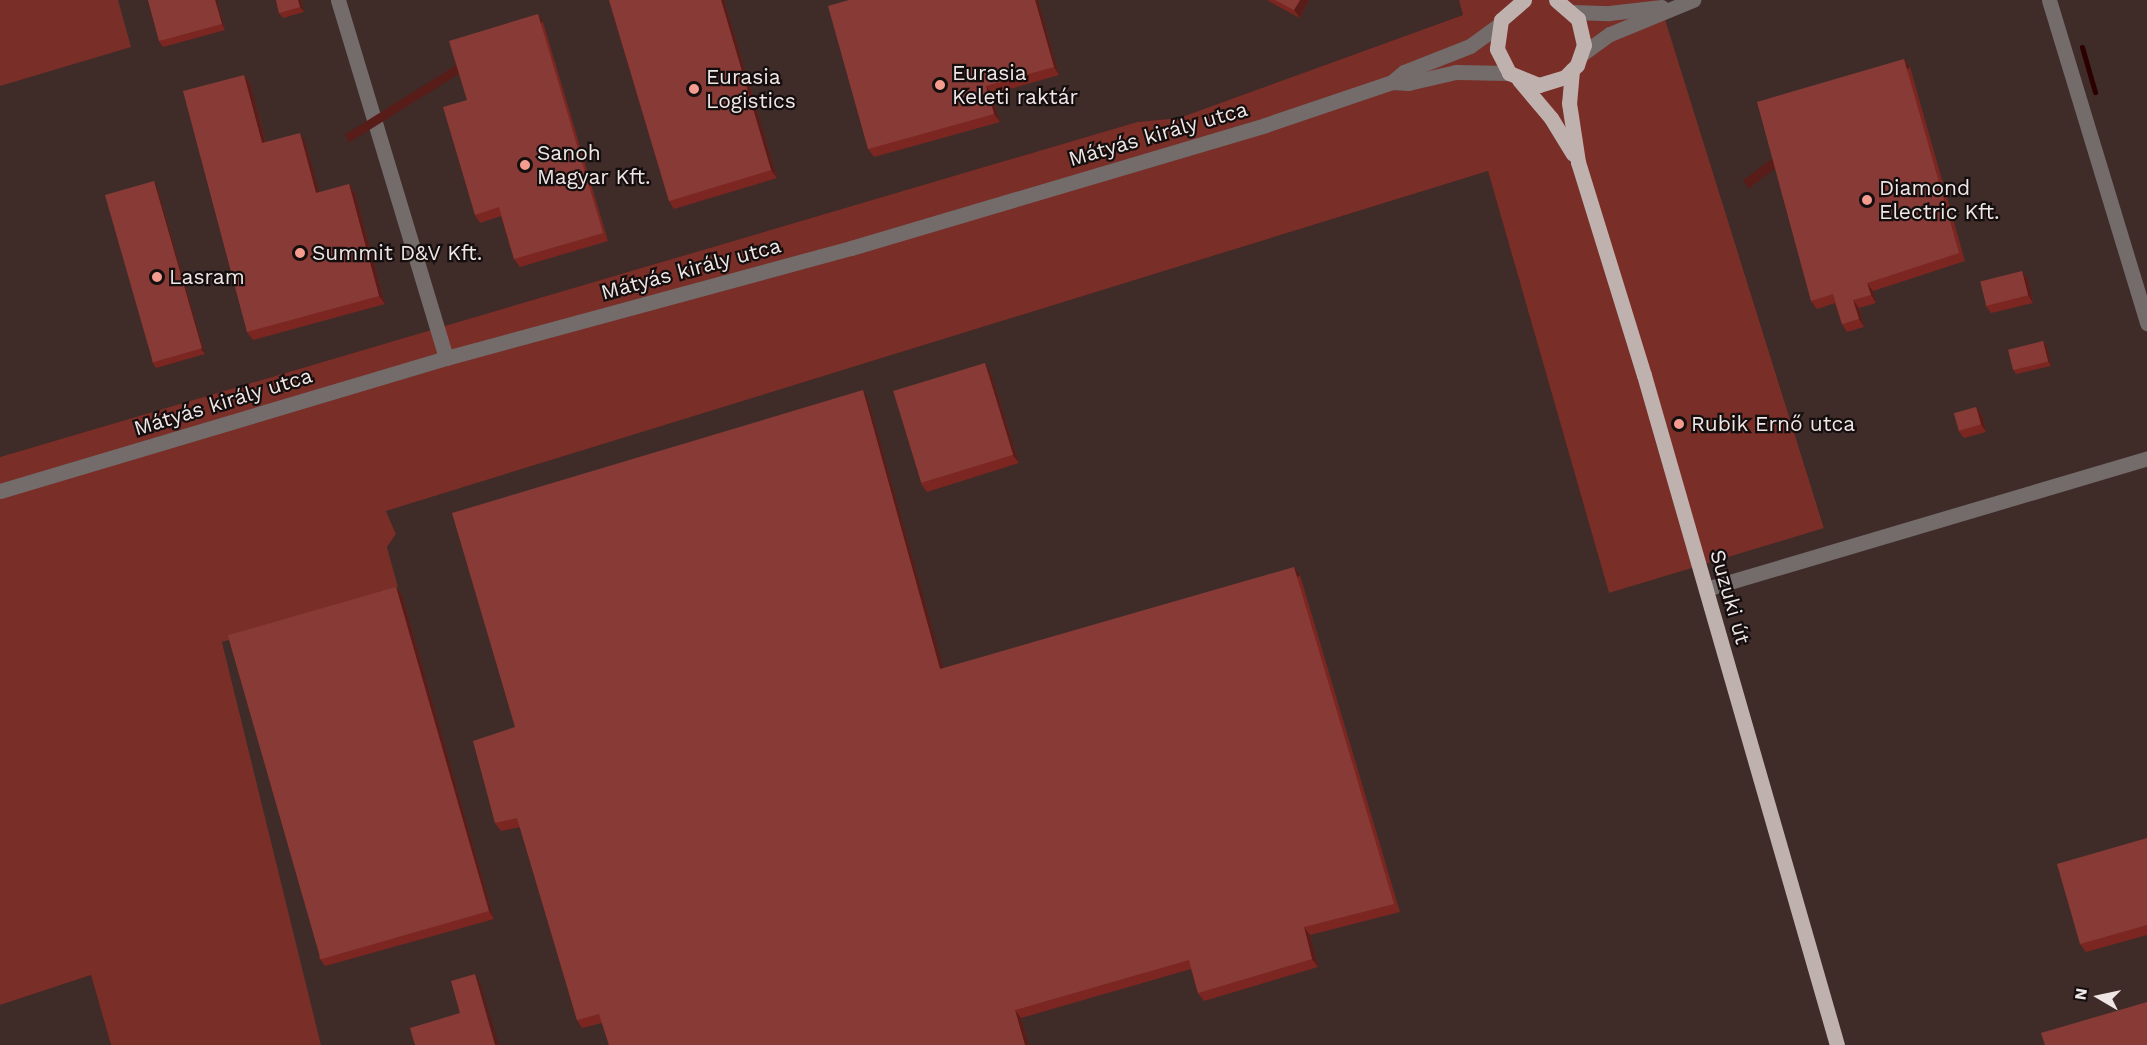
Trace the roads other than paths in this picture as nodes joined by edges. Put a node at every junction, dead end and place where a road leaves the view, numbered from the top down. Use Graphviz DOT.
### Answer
graph roads {
  1 [pos="338,0"];
  2 [pos="1524,0"];
  3 [pos="1556,0"];
  4 [pos="1693,0"];
  5 [pos="2049,0"];
  6 [pos="1677,5"];
  7 [pos="1573,12"];
  8 [pos="1503,13"];
  9 [pos="1582,54"];
  10 [pos="1572,70"];
  11 [pos="1514,76"];
  12 [pos="1392,82"];
  13 [pos="1578,162"];
  14 [pos="2147,323"];
  15 [pos="446,358"];
  16 [pos="2147,458"];
  17 [pos="0,491"];
  18 [pos="1706,589"];
  19 [pos="1837,1045"];
  1 -- 15 [label="street"];
  2 -- 8 [label="main road"];
  3 -- 7 [label="main road"];
  4 -- 6 [label="street"];
  5 -- 14 [label="street"];
  6 -- 7 [label="street"];
  6 -- 9 [label="street"];
  7 -- 9 [label="main road"];
  8 -- 11 [label="main road"];
  8 -- 12 [label="street, Mátyás király utca"];
  9 -- 10 [label="main road"];
  10 -- 11 [label="main road"];
  10 -- 13 [label="main road"];
  11 -- 12 [label="street, Mátyás király utca"];
  11 -- 13 [label="main road"];
  12 -- 15 [label="street, Mátyás király utca"];
  13 -- 18 [label="main road, Suzuki út"];
  15 -- 17 [label="street, Mátyás király utca"];
  16 -- 18 [label="street"];
  18 -- 19 [label="main road, Suzuki út"];
}
